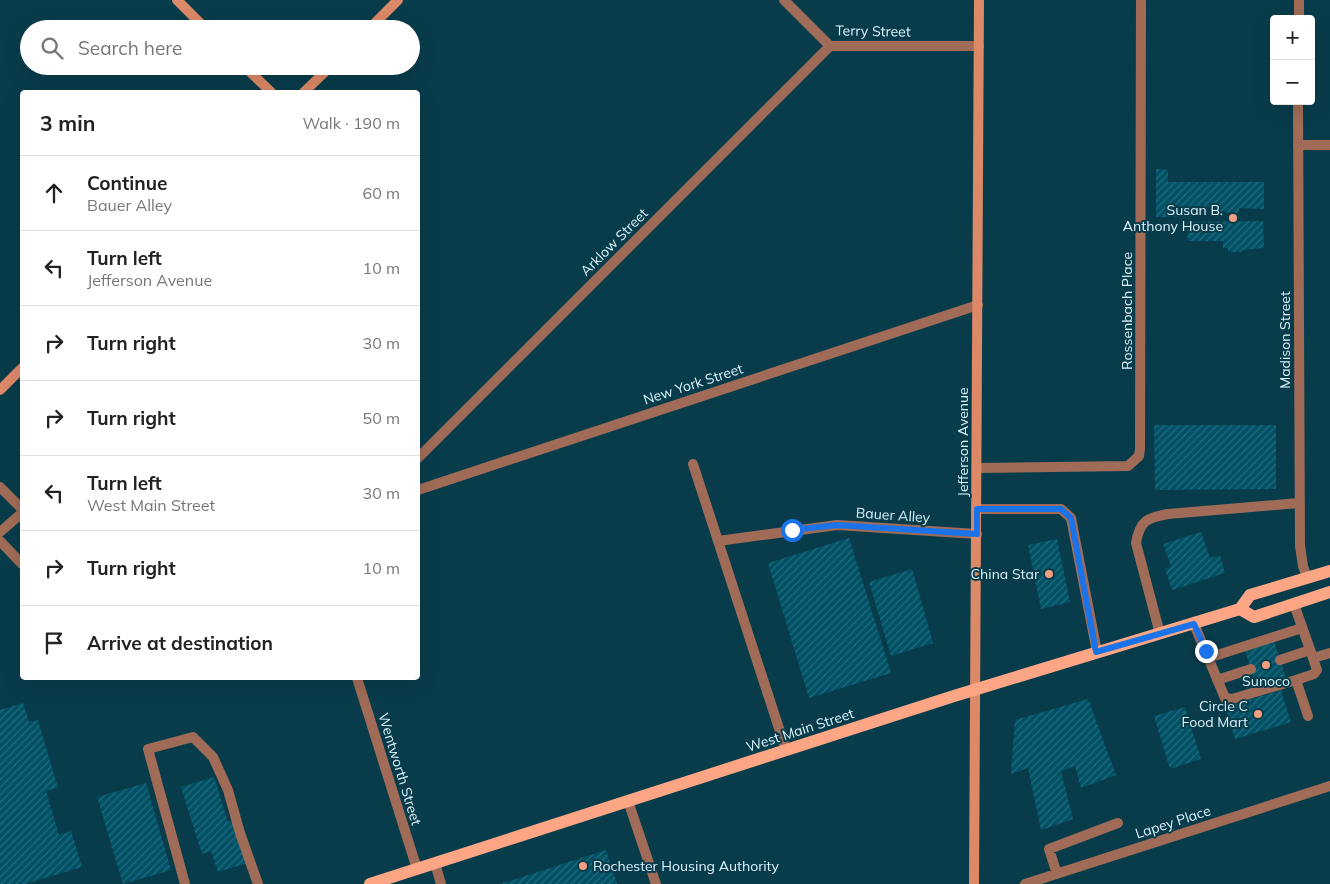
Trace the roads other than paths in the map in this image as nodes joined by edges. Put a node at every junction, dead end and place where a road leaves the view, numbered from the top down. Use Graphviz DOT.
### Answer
graph roads {
  1 [pos="177,0"];
  2 [pos="398,0"];
  3 [pos="784,0"];
  4 [pos="979,0"];
  5 [pos="1141,0"];
  6 [pos="1299,0"];
  7 [pos="1299,15"];
  8 [pos="197,20"];
  9 [pos="378,20"];
  10 [pos="830,46"];
  11 [pos="979,46"];
  12 [pos="253,75"];
  13 [pos="322,75"];
  14 [pos="269,90"];
  15 [pos="306,90"];
  16 [pos="1298,105"];
  17 [pos="1298,145"];
  18 [pos="1330,145"];
  19 [pos="978,305"];
  20 [pos="20,370"];
  21 [pos="0,390"];
  22 [pos="420,456"];
  23 [pos="693,464"];
  24 [pos="977,468"];
  25 [pos="0,487"];
  26 [pos="420,489"];
  27 [pos="1299,503"];
  28 [pos="20,509"];
  29 [pos="977,509"];
  30 [pos="20,513"];
  31 [pos="0,532"];
  32 [pos="977,534"];
  33 [pos="0,541"];
  34 [pos="718,541"];
  35 [pos="20,562"];
  36 [pos="1330,570"];
  37 [pos="1306,578"];
  38 [pos="1330,592"];
  39 [pos="1294,604"];
  40 [pos="1240,609"];
  41 [pos="1194,624"];
  42 [pos="1302,628"];
  43 [pos="1160,634"];
  44 [pos="1096,652"];
  45 [pos="1330,653"];
  46 [pos="1311,654"];
  47 [pos="1208,658"];
  48 [pos="1280,660"];
  49 [pos="1251,669"];
  50 [pos="358,680"];
  51 [pos="1217,680"];
  52 [pos="1296,680"];
  53 [pos="976,689"];
  54 [pos="1308,716"];
  55 [pos="786,750"];
  56 [pos="1330,786"];
  57 [pos="628,801"];
  58 [pos="1118,823"];
  59 [pos="435,864"];
  60 [pos="417,869"];
  61 [pos="1057,874"];
  62 [pos="185,884"];
  63 [pos="258,884"];
  64 [pos="372,884"];
  65 [pos="441,884"];
  66 [pos="656,884"];
  67 [pos="974,884"];
  68 [pos="1025,884"];
  1 -- 8 [label="main road"];
  2 -- 9 [label="main road"];
  3 -- 10 [label="street, Terry Street"];
  4 -- 11 [label="main road, Jefferson Avenue"];
  5 -- 24 [label="street, Rossenbach Place"];
  6 -- 7 [label="street"];
  10 -- 11 [label="street, Terry Street"];
  10 -- 22 [label="street, Arklow Street"];
  11 -- 19 [label="main road, Jefferson Avenue"];
  12 -- 14 [label="main road"];
  13 -- 15 [label="main road"];
  16 -- 17 [label="street, Madison Street"];
  17 -- 18 [label="street"];
  17 -- 27 [label="street, Madison Street"];
  19 -- 24 [label="main road, Jefferson Avenue"];
  19 -- 26 [label="street, New York Street"];
  20 -- 21 [label="main road"];
  23 -- 34 [label="street"];
  24 -- 29 [label="main road, Jefferson Avenue"];
  25 -- 28 [label="street"];
  27 -- 37 [label="street, Madison Street"];
  27 -- 43 [label="street"];
  29 -- 32 [label="main road, Jefferson Avenue"];
  29 -- 44 [label="street"];
  30 -- 31 [label="street"];
  32 -- 34 [label="street, Bauer Alley"];
  32 -- 53 [label="main road, Jefferson Avenue"];
  33 -- 35 [label="street"];
  34 -- 55 [label="street"];
  36 -- 37 [label="main road, West Main Street"];
  37 -- 40 [label="main road, West Main Street"];
  38 -- 39 [label="main road, West Main Street"];
  39 -- 40 [label="main road, West Main Street"];
  39 -- 42 [label="street"];
  40 -- 41 [label="main road, West Main Street"];
  41 -- 43 [label="main road, West Main Street"];
  41 -- 47 [label="street"];
  42 -- 46 [label="street"];
  42 -- 47 [label="street"];
  43 -- 44 [label="main road, West Main Street"];
  44 -- 53 [label="main road, West Main Street"];
  45 -- 46 [label="street"];
  46 -- 48 [label="street"];
  46 -- 52 [label="street"];
  47 -- 51 [label="street"];
  49 -- 51 [label="street"];
  50 -- 60 [label="street, Wentworth Street"];
  51 -- 52 [label="street"];
  52 -- 54 [label="street"];
  53 -- 55 [label="main road, West Main Street"];
  53 -- 67 [label="main road, Jefferson Avenue"];
  55 -- 57 [label="main road, West Main Street"];
  56 -- 61 [label="street, Lapey Place"];
  57 -- 59 [label="main road, West Main Street"];
  57 -- 66 [label="street"];
  58 -- 61 [label="street"];
  59 -- 60 [label="main road, West Main Street"];
  59 -- 65 [label="street"];
  60 -- 64 [label="main road, West Main Street"];
  61 -- 68 [label="street, Lapey Place"];
  62 -- 63 [label="street"];
}
